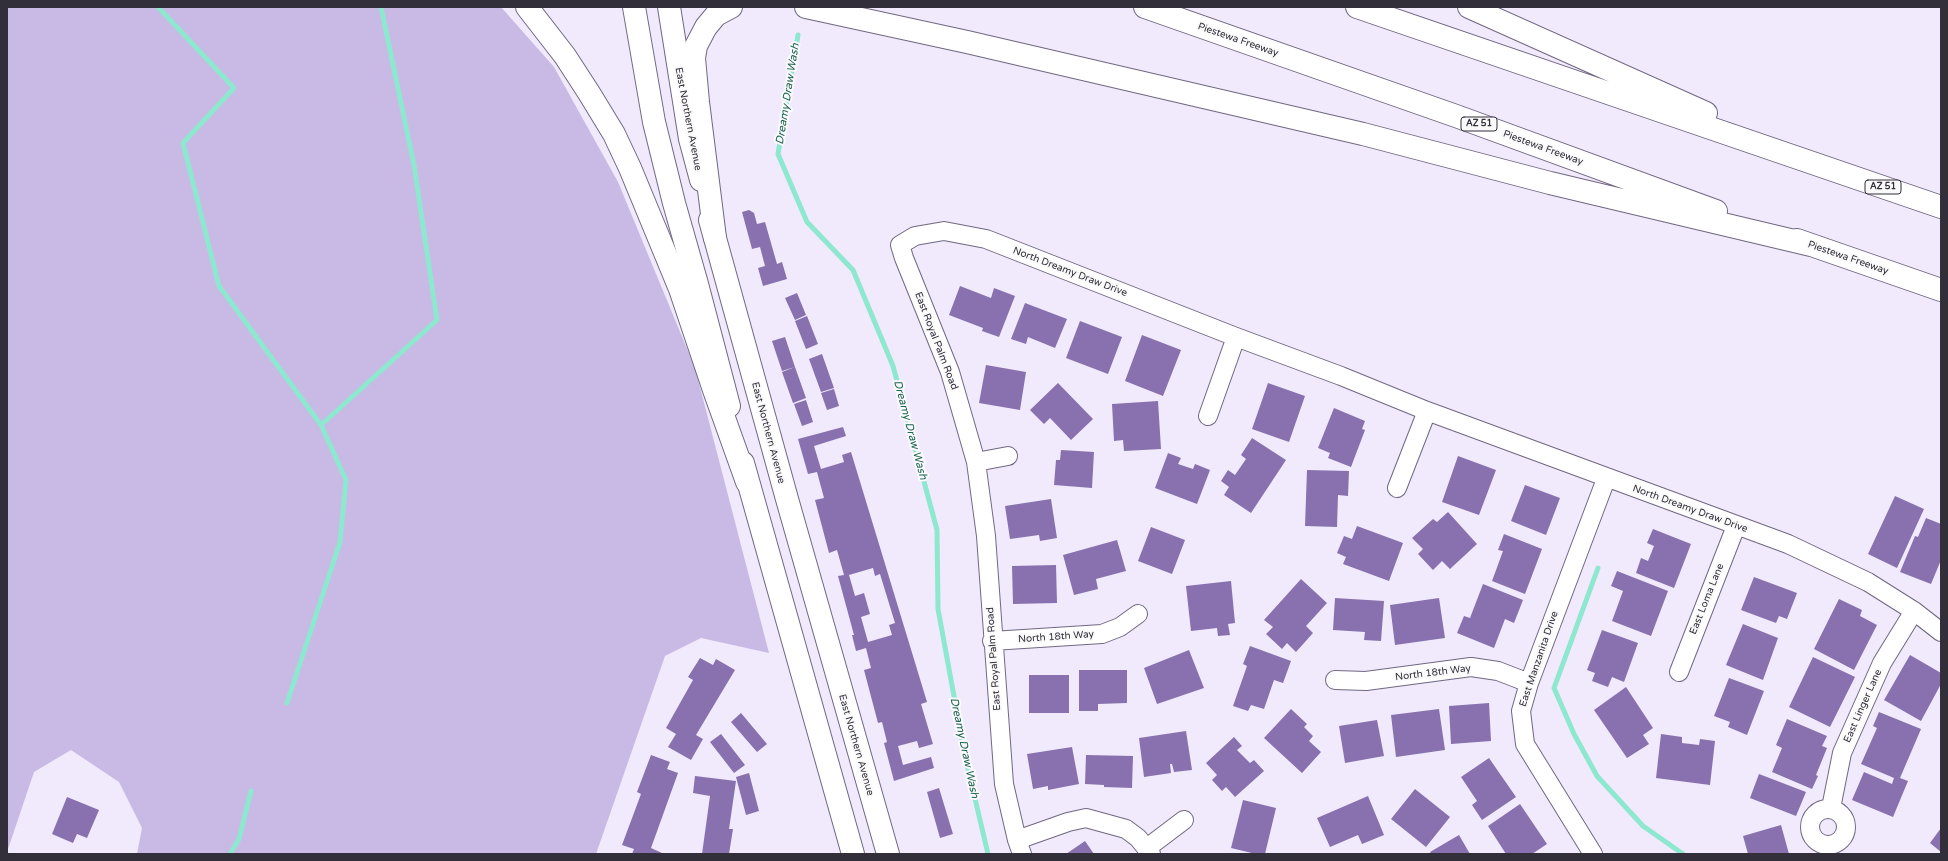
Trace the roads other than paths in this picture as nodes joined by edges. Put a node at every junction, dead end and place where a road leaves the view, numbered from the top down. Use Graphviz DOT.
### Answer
graph roads {
  1 [pos="527,7"];
  2 [pos="634,7"];
  3 [pos="669,7"];
  4 [pos="731,7"];
  5 [pos="790,7"];
  6 [pos="1145,7"];
  7 [pos="1357,7"];
  8 [pos="1469,7"];
  9 [pos="813,9"];
  10 [pos="1825,167"];
  11 [pos="1941,207"];
  12 [pos="715,238"];
  13 [pos="900,245"];
  14 [pos="1811,245"];
  15 [pos="1941,290"];
  16 [pos="1236,337"];
  17 [pos="1427,411"];
  18 [pos="1208,416"];
  19 [pos="1008,456"];
  20 [pos="976,462"];
  21 [pos="1606,478"];
  22 [pos="747,482"];
  23 [pos="1396,488"];
  24 [pos="1736,526"];
  25 [pos="1914,611"];
  26 [pos="1138,614"];
  27 [pos="1941,632"];
  28 [pos="992,642"];
  29 [pos="1679,672"];
  30 [pos="1335,680"];
  31 [pos="1529,683"];
  32 [pos="1831,808"];
  33 [pos="1184,820"];
  34 [pos="1020,847"];
  35 [pos="1149,851"];
  36 [pos="853,854"];
  37 [pos="888,854"];
  38 [pos="1593,854"];
  1 -- 22 [label="main road"];
  2 -- 22 [label="main road"];
  3 -- 12 [label="main road, East Northern Avenue"];
  4 -- 12 [label="main road"];
  5 -- 9 [label="main road"];
  6 -- 14 [label="main road, Piestewa Freeway / AZ 51"];
  7 -- 10 [label="main road, AZ 51"];
  8 -- 10 [label="main road"];
  9 -- 14 [label="main road"];
  10 -- 11 [label="main road, AZ 51"];
  12 -- 37 [label="main road, East Northern Avenue"];
  13 -- 16 [label="street, North Dreamy Draw Drive"];
  13 -- 20 [label="street, East Royal Palm Road"];
  14 -- 15 [label="main road, Piestewa Freeway / AZ 51"];
  16 -- 17 [label="street, North Dreamy Draw Drive"];
  16 -- 18 [label="street"];
  17 -- 21 [label="street, North Dreamy Draw Drive"];
  17 -- 23 [label="street"];
  19 -- 20 [label="street"];
  20 -- 28 [label="street, East Royal Palm Road"];
  21 -- 24 [label="street, North Dreamy Draw Drive"];
  21 -- 31 [label="street, East Manzanita Drive"];
  22 -- 36 [label="main road"];
  24 -- 25 [label="street, North Dreamy Draw Drive"];
  24 -- 29 [label="street, East Loma Lane"];
  25 -- 27 [label="street, North Dreamy Draw Drive"];
  25 -- 32 [label="street, East Linger Lane"];
  26 -- 28 [label="street, North 18th Way"];
  28 -- 34 [label="street, East Royal Palm Road"];
  30 -- 31 [label="street, North 18th Way"];
  31 -- 38 [label="street, East Manzanita Drive"];
  33 -- 35 [label="street"];
  34 -- 35 [label="street"];
}
